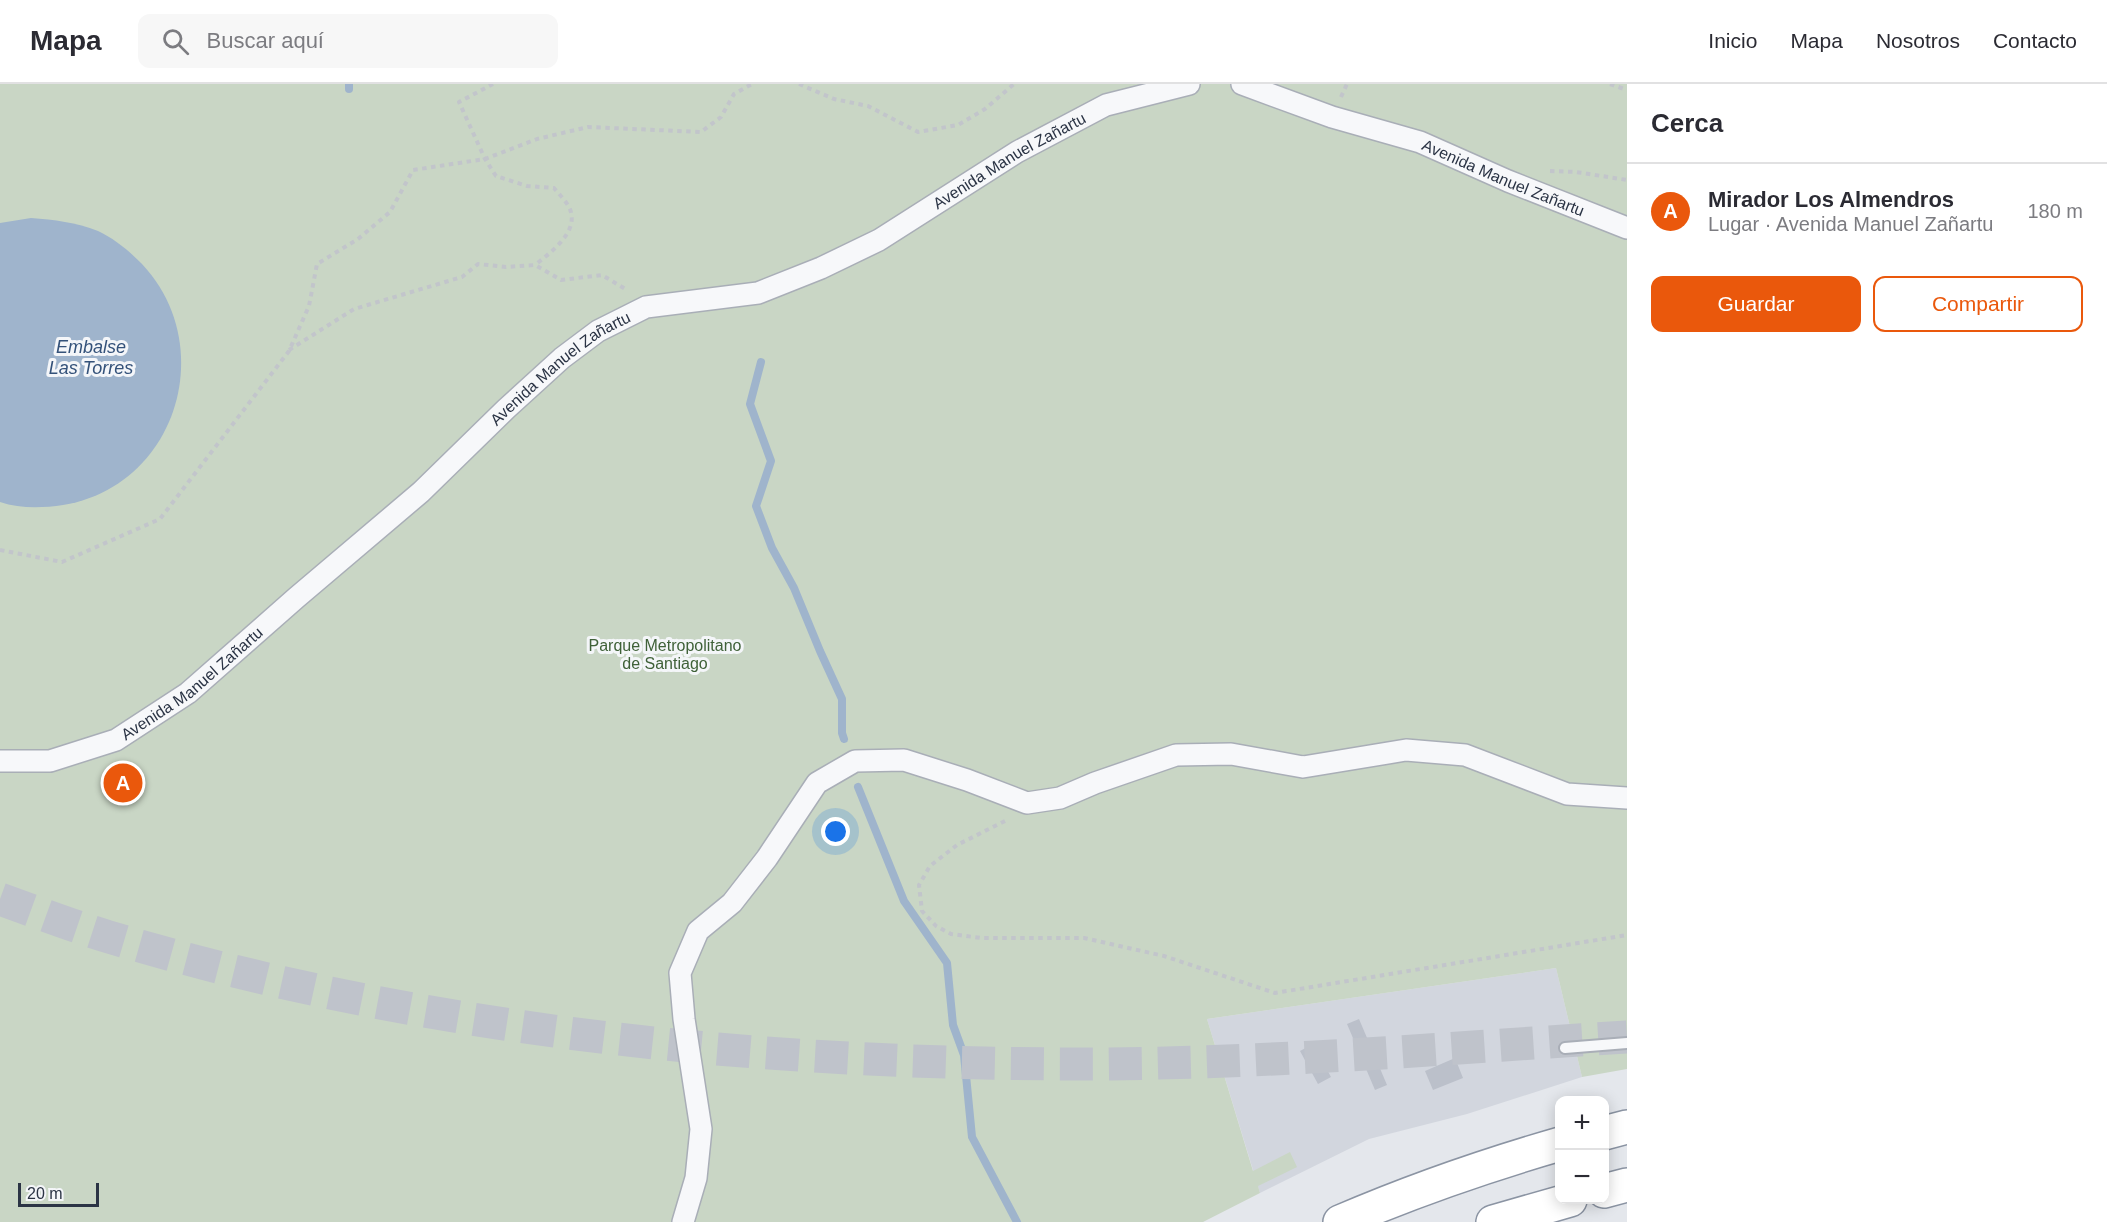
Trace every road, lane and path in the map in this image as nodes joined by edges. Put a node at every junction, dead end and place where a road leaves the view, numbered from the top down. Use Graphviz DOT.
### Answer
graph roads {
  1 [pos="493,84"];
  2 [pos="752,84"];
  3 [pos="799,84"];
  4 [pos="1014,84"];
  5 [pos="1189,84"];
  6 [pos="1242,84"];
  7 [pos="1610,84"];
  8 [pos="1627,90"];
  9 [pos="485,159"];
  10 [pos="1627,180"];
  11 [pos="1508,181"];
  12 [pos="1627,228"];
  13 [pos="535,265"];
  14 [pos="646,307"];
  15 [pos="288,351"];
  16 [pos="0,550"];
  17 [pos="0,761"];
  18 [pos="1627,798"];
  19 [pos="1008,820"];
  20 [pos="1627,935"];
  21 [pos="1627,1043"];
  22 [pos="1565,1048"];
  23 [pos="1627,1127"];
  24 [pos="1609,1132"];
  25 [pos="1555,1145"];
  26 [pos="1627,1185"];
  27 [pos="1609,1190"];
  28 [pos="1556,1204"];
  29 [pos="682,1222"];
  30 [pos="1340,1222"];
  31 [pos="1493,1222"];
  1 -- 9 [label="path"];
  2 -- 9 [label="path"];
  3 -- 4 [label="path"];
  5 -- 14 [label="street, Avenida Manuel Zañartu"];
  6 -- 11 [label="street, Avenida Manuel Zañartu"];
  7 -- 8 [label="path"];
  9 -- 13 [label="path"];
  9 -- 15 [label="path"];
  10 -- 11 [label="path"];
  11 -- 12 [label="street, Avenida Manuel Zañartu"];
  13 -- 14 [label="path"];
  13 -- 15 [label="path"];
  14 -- 17 [label="street, Avenida Manuel Zañartu"];
  15 -- 16 [label="path"];
  18 -- 29 [label="street"];
  19 -- 20 [label="path"];
  21 -- 22 [label="lane"];
  23 -- 24 [label="highway"];
  25 -- 30 [label="highway"];
  26 -- 27 [label="highway"];
  28 -- 31 [label="highway"];
}
